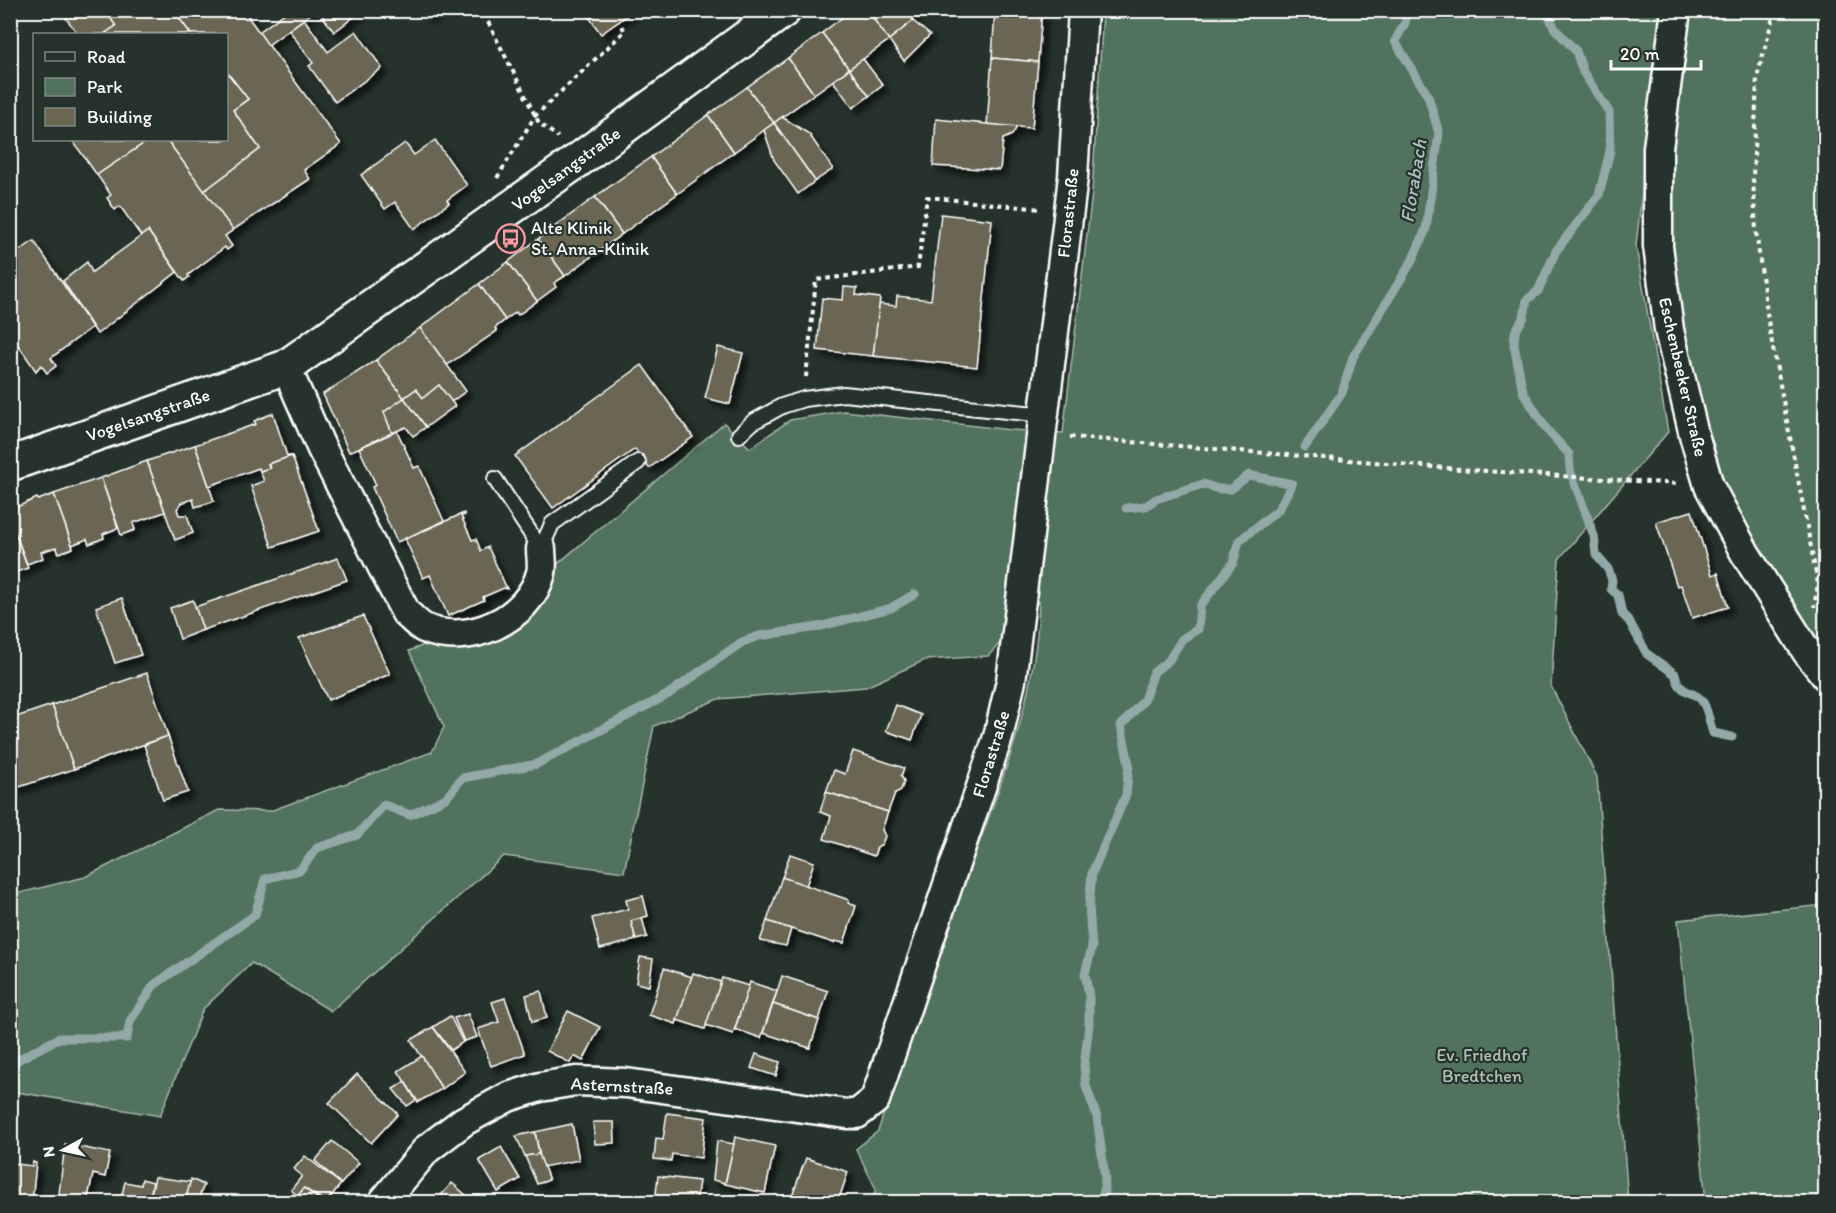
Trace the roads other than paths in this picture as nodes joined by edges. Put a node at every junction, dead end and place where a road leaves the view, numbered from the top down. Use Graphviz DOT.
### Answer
graph roads {
  1 [pos="784,10"];
  2 [pos="1083,10"];
  3 [pos="1676,10"];
  4 [pos="286,367"];
  5 [pos="1043,424"];
  6 [pos="739,435"];
  7 [pos="638,462"];
  8 [pos="10,464"];
  9 [pos="495,479"];
  10 [pos="541,549"];
  11 [pos="1826,676"];
  12 [pos="884,1080"];
  13 [pos="383,1203"];
  1 -- 4 [label="street, Vogelsangstraße"];
  2 -- 5 [label="street, Florastraße"];
  3 -- 11 [label="street, Eschenbeeker Straße"];
  4 -- 8 [label="street, Vogelsangstraße"];
  4 -- 10 [label="street"];
  5 -- 6 [label="lane"];
  5 -- 12 [label="street, Florastraße"];
  7 -- 10 [label="lane"];
  9 -- 10 [label="lane"];
  12 -- 13 [label="street, Asternstraße"];
}
